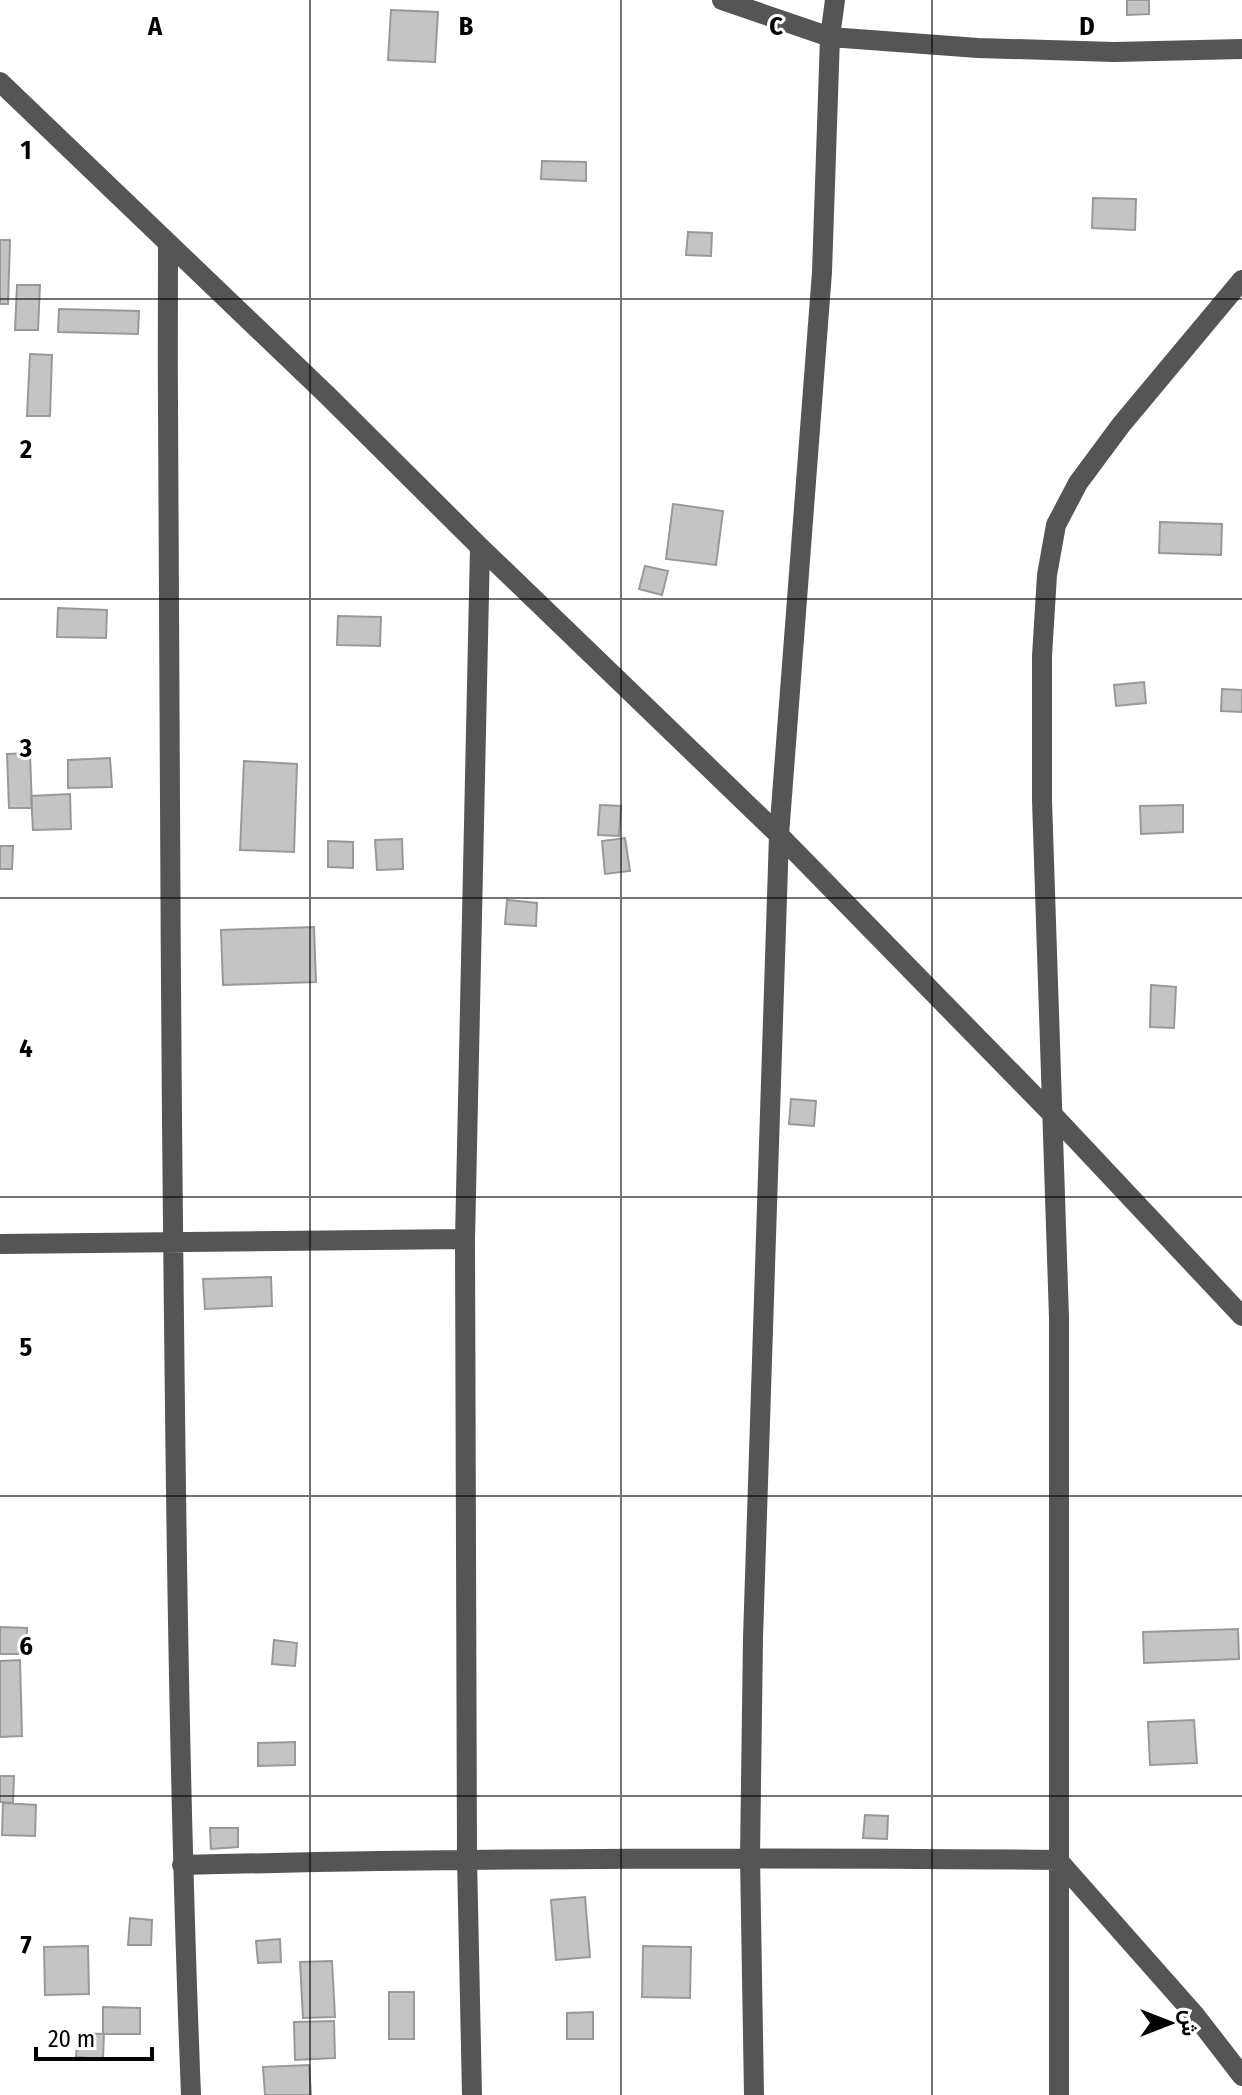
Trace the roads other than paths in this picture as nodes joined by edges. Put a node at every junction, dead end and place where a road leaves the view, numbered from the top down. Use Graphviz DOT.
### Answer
graph roads {
  1 [pos="722,0"];
  2 [pos="835,0"];
  3 [pos="830,37"];
  4 [pos="1242,49"];
  5 [pos="0,82"];
  6 [pos="168,246"];
  7 [pos="1242,280"];
  8 [pos="480,547"];
  9 [pos="779,835"];
  10 [pos="1054,1116"];
  11 [pos="465,1239"];
  12 [pos="0,1244"];
  13 [pos="174,1244"];
  14 [pos="1242,1316"];
  15 [pos="750,1857"];
  16 [pos="467,1858"];
  17 [pos="1058,1860"];
  18 [pos="182,1865"];
  19 [pos="1242,2076"];
  20 [pos="191,2095"];
  21 [pos="472,2095"];
  22 [pos="754,2095"];
  23 [pos="1059,2095"];
  1 -- 3 [label="street"];
  2 -- 3 [label="street"];
  3 -- 4 [label="street"];
  3 -- 9 [label="street"];
  5 -- 6 [label="street"];
  6 -- 8 [label="street"];
  6 -- 13 [label="street"];
  7 -- 10 [label="street"];
  8 -- 9 [label="street"];
  8 -- 11 [label="street"];
  9 -- 10 [label="street"];
  9 -- 15 [label="street"];
  10 -- 14 [label="street"];
  10 -- 17 [label="street"];
  11 -- 13 [label="street"];
  11 -- 16 [label="street"];
  12 -- 13 [label="street"];
  13 -- 18 [label="street"];
  15 -- 16 [label="street"];
  15 -- 17 [label="street"];
  15 -- 22 [label="street"];
  16 -- 18 [label="street"];
  16 -- 21 [label="street"];
  17 -- 19 [label="street"];
  17 -- 23 [label="street"];
  18 -- 20 [label="street"];
}
